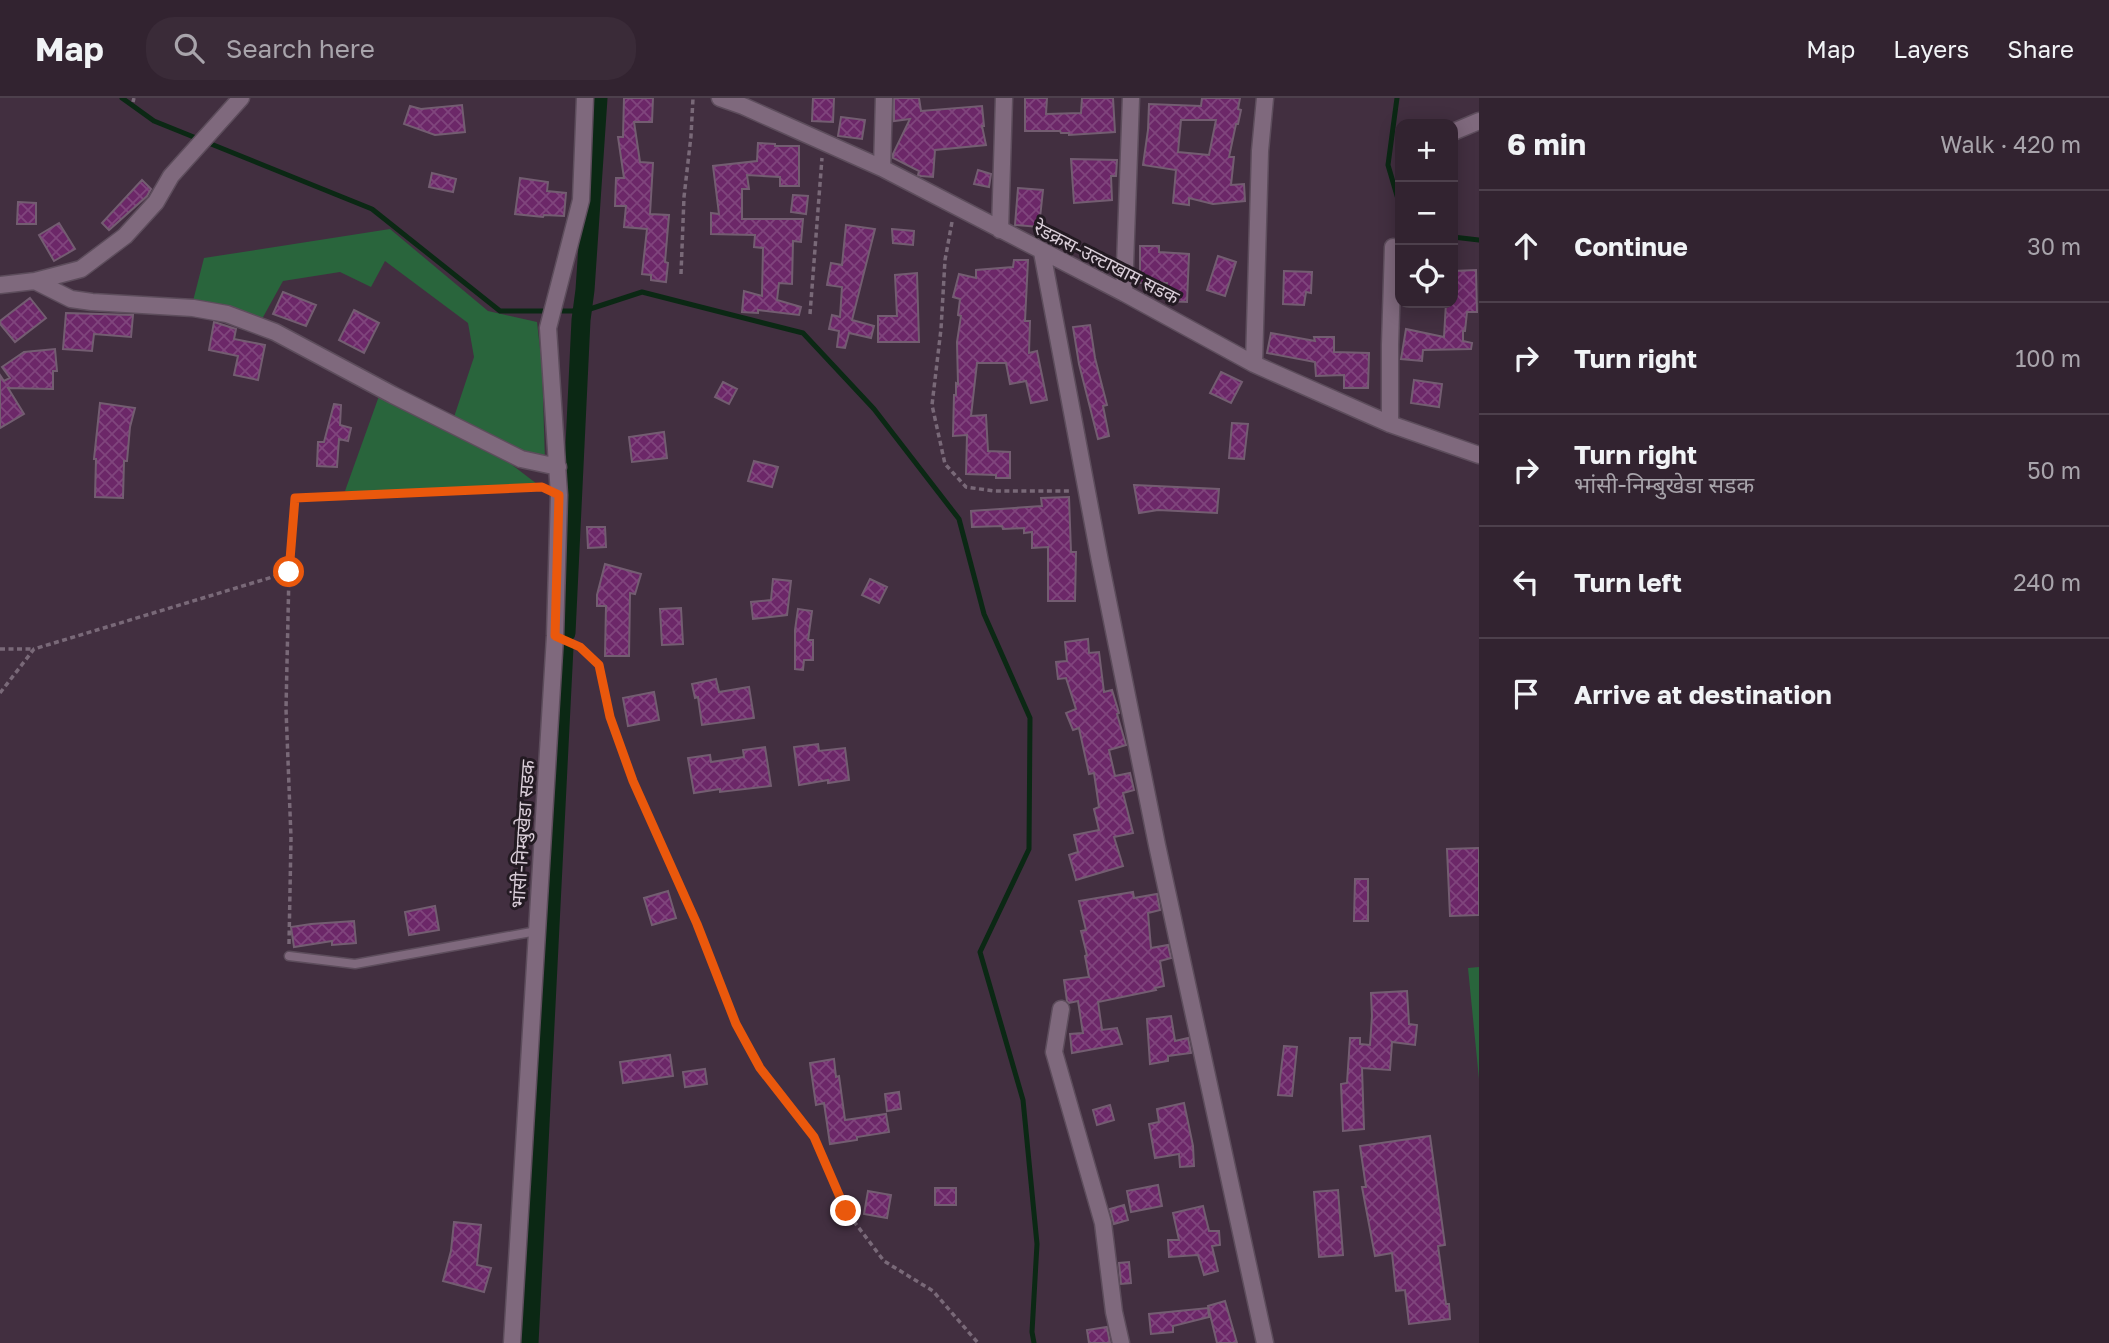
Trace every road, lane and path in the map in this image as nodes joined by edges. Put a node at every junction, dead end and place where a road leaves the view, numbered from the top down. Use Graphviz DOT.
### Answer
graph roads {
  1 [pos="241,98"];
  2 [pos="585,98"];
  3 [pos="693,98"];
  4 [pos="720,98"];
  5 [pos="884,98"];
  6 [pos="1004,98"];
  7 [pos="1131,98"];
  8 [pos="1265,98"];
  9 [pos="743,102"];
  10 [pos="1479,121"];
  11 [pos="1458,130"];
  12 [pos="823,142"];
  13 [pos="881,168"];
  14 [pos="955,206"];
  15 [pos="1000,230"];
  16 [pos="1393,247"];
  17 [pos="1042,252"];
  18 [pos="681,274"];
  19 [pos="35,281"];
  20 [pos="0,285"];
  21 [pos="1124,292"];
  22 [pos="810,314"];
  23 [pos="1254,364"];
  24 [pos="1390,424"];
  25 [pos="1479,455"];
  26 [pos="558,467"];
  27 [pos="1087,491"];
  28 [pos="559,495"];
  29 [pos="289,572"];
  30 [pos="555,636"];
  31 [pos="0,649"];
  32 [pos="34,649"];
  33 [pos="0,692"];
  34 [pos="537,931"];
  35 [pos="289,956"];
  36 [pos="1061,1009"];
  37 [pos="512,1343"];
  38 [pos="978,1343"];
  39 [pos="1121,1343"];
  40 [pos="1265,1343"];
  1 -- 19 [label="street"];
  2 -- 26 [label="street, भांसी-निम्बुखेडा सडक"];
  3 -- 18 [label="path"];
  4 -- 9 [label="street, रेडक्रस-उल्टाखाम सडक"];
  5 -- 13 [label="street"];
  6 -- 15 [label="street"];
  7 -- 21 [label="street"];
  8 -- 23 [label="street"];
  9 -- 12 [label="street, रेडक्रस-उल्टाखाम सडक"];
  10 -- 11 [label="street"];
  12 -- 13 [label="street, रेडक्रस-उल्टाखाम सडक"];
  12 -- 22 [label="path"];
  13 -- 14 [label="street, रेडक्रस-उल्टाखाम सडक"];
  14 -- 15 [label="street, रेडक्रस-उल्टाखाम सडक"];
  14 -- 27 [label="path"];
  15 -- 17 [label="street, रेडक्रस-उल्टाखाम सडक"];
  16 -- 24 [label="street"];
  17 -- 21 [label="street, रेडक्रस-उल्टाखाम सडक"];
  17 -- 27 [label="street"];
  19 -- 20 [label="street"];
  19 -- 26 [label="street"];
  21 -- 23 [label="street, रेडक्रस-उल्टाखाम सडक"];
  23 -- 24 [label="street, रेडक्रस-उल्टाखाम सडक"];
  24 -- 25 [label="street, रेडक्रस-उल्टाखाम सडक"];
  26 -- 28 [label="street, भांसी-निम्बुखेडा सडक"];
  27 -- 40 [label="street"];
  28 -- 29 [label="path"];
  28 -- 30 [label="street, भांसी-निम्बुखेडा सडक"];
  29 -- 32 [label="path"];
  29 -- 35 [label="path"];
  30 -- 34 [label="street, भांसी-निम्बुखेडा सडक"];
  30 -- 38 [label="path"];
  31 -- 32 [label="path"];
  32 -- 33 [label="path"];
  34 -- 35 [label="lane"];
  34 -- 37 [label="street, भांसी-निम्बुखेडा सडक"];
  36 -- 39 [label="street"];
}
